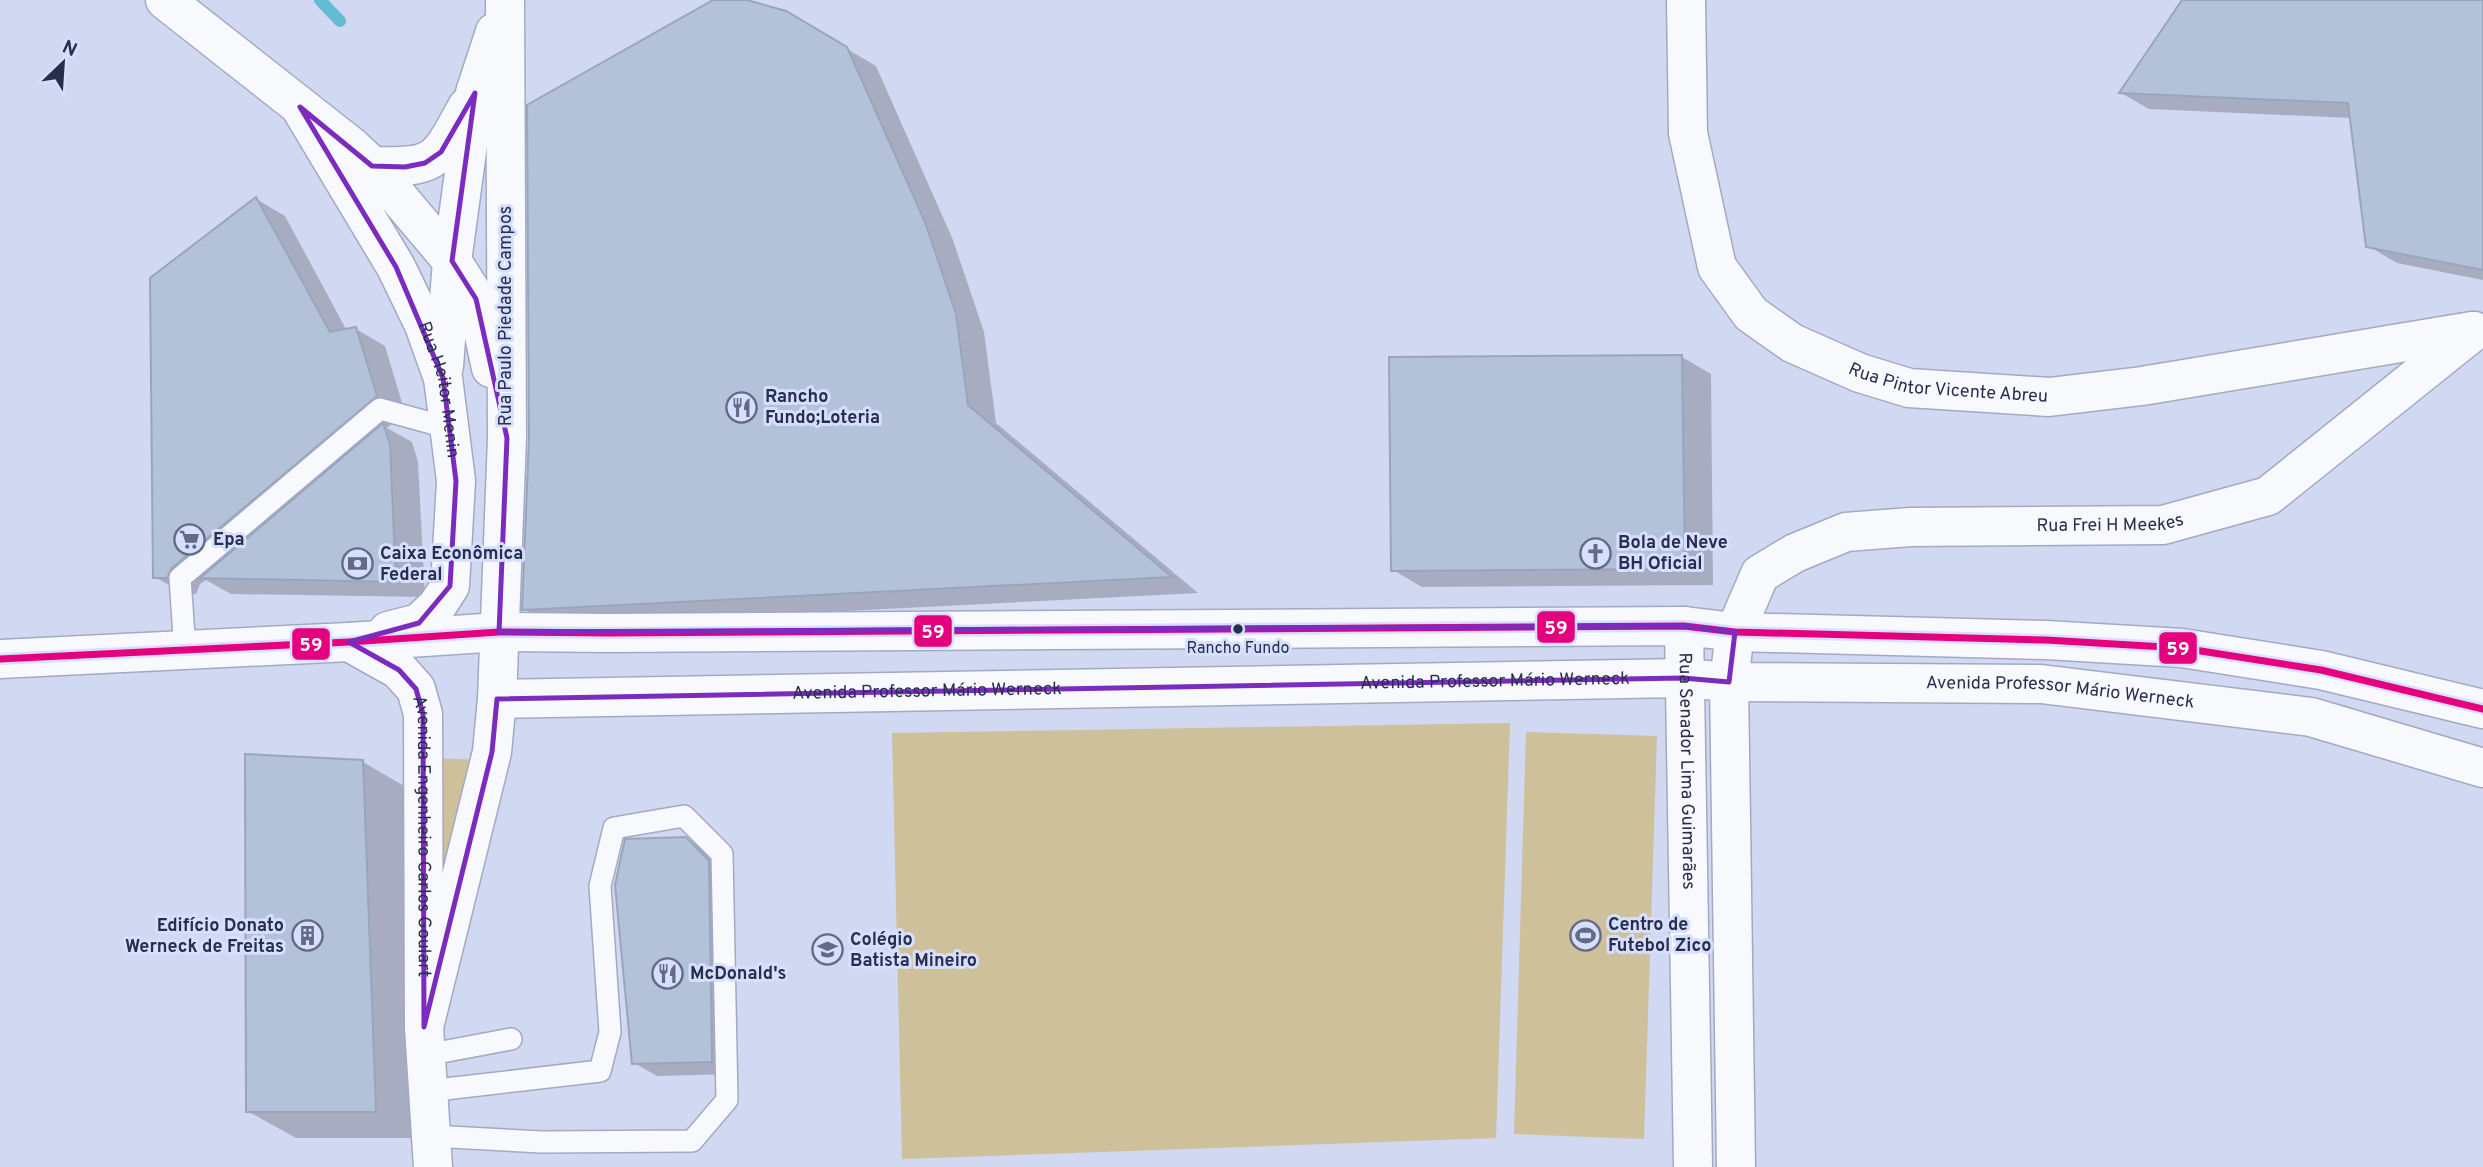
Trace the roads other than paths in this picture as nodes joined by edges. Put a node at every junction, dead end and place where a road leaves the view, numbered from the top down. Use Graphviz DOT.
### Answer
graph roads {
  1 [pos="165,0"];
  2 [pos="1686,0"];
  3 [pos="475,93"];
  4 [pos="300,107"];
  5 [pos="372,166"];
  6 [pos="452,261"];
  7 [pos="2478,329"];
  8 [pos="443,379"];
  9 [pos="449,428"];
  10 [pos="507,438"];
  11 [pos="1684,626"];
  12 [pos="499,632"];
  13 [pos="1735,632"];
  14 [pos="349,642"];
  15 [pos="185,651"];
  16 [pos="0,659"];
  17 [pos="1683,678"];
  18 [pos="1730,682"];
  19 [pos="498,699"];
  20 [pos="2483,709"];
  21 [pos="2483,768"];
  22 [pos="511,1039"];
  23 [pos="426,1058"];
  24 [pos="432,1152"];
  25 [pos="1693,1167"];
  26 [pos="1736,1167"];
  1 -- 4 [label="street, Rua Heitor Menin"];
  2 -- 7 [label="street, Rua Pintor Vicente Abreu"];
  3 -- 5 [label="street"];
  3 -- 6 [label="street, Rua Paulo Piedade Campos"];
  3 -- 10 [label="street, Rua Paulo Piedade Campos"];
  4 -- 5 [label="street, Rua Heitor Menin"];
  4 -- 8 [label="street, Rua Heitor Menin"];
  5 -- 6 [label="street, Rua Heitor Menin"];
  6 -- 8 [label="street, Rua Paulo Piedade Campos"];
  6 -- 10 [label="street, Rua Heitor Menin"];
  7 -- 13 [label="street, Rua Frei H Meekes"];
  8 -- 9 [label="street, Rua Heitor Menin"];
  9 -- 14 [label="street, Rua Heitor Menin"];
  9 -- 15 [label="lane"];
  10 -- 12 [label="street, Rua Paulo Piedade Campos"];
  11 -- 12 [label="street"];
  11 -- 13 [label="street"];
  11 -- 17 [label="street, Rua Senador Lima Guimarães"];
  12 -- 14 [label="street"];
  12 -- 19 [label="street, Avenida Engenheiro Carlos Goulart"];
  13 -- 18 [label="street"];
  13 -- 20 [label="street"];
  14 -- 15 [label="street"];
  14 -- 23 [label="street, Avenida Engenheiro Carlos Goulart"];
  15 -- 16 [label="street"];
  17 -- 18 [label="street, Avenida Professor Mário Werneck"];
  17 -- 19 [label="street, Avenida Professor Mário Werneck"];
  17 -- 25 [label="street, Rua Senador Lima Guimarães"];
  18 -- 21 [label="street, Avenida Professor Mário Werneck"];
  18 -- 26 [label="street"];
  19 -- 23 [label="street, Avenida Engenheiro Carlos Goulart"];
  22 -- 23 [label="lane"];
  23 -- 24 [label="street, Avenida Engenheiro Carlos Goulart"];
  23 -- 24 [label="lane"];
}
